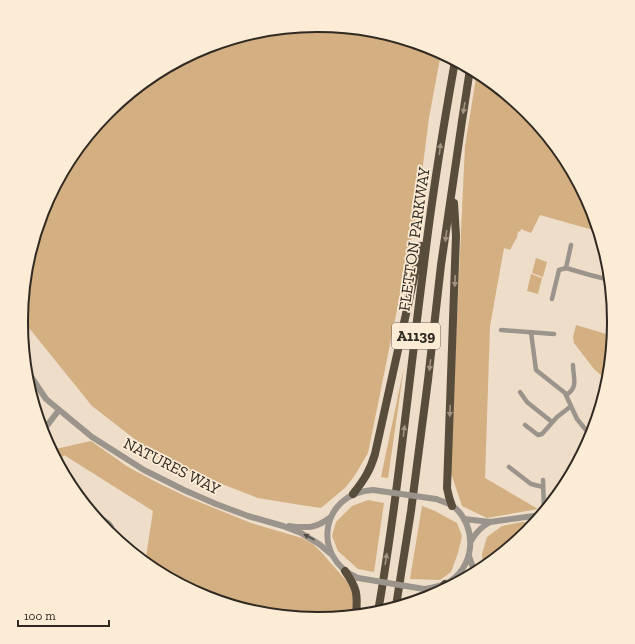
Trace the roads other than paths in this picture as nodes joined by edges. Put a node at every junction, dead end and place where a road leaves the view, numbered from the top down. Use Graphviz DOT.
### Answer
graph roads {
  1 [pos="454,67"];
  2 [pos="469,75"];
  3 [pos="435,185"];
  4 [pos="453,186"];
  5 [pos="571,246"];
  6 [pos="566,268"];
  7 [pos="604,278"];
  8 [pos="552,299"];
  9 [pos="501,330"];
  10 [pos="531,332"];
  11 [pos="554,334"];
  12 [pos="573,365"];
  13 [pos="35,382"];
  14 [pos="520,392"];
  15 [pos="566,395"];
  16 [pos="570,407"];
  17 [pos="59,410"];
  18 [pos="552,422"];
  19 [pos="525,424"];
  20 [pos="47,425"];
  21 [pos="586,430"];
  22 [pos="508,467"];
  23 [pos="543,480"];
  24 [pos="543,487"];
  25 [pos="353,494"];
  26 [pos="544,502"];
  27 [pos="452,506"];
  28 [pos="332,516"];
  29 [pos="532,516"];
  30 [pos="464,519"];
  31 [pos="490,522"];
  32 [pos="283,526"];
  33 [pos="471,541"];
  34 [pos="331,554"];
  35 [pos="469,556"];
  36 [pos="472,567"];
  37 [pos="345,571"];
  38 [pos="457,576"];
  39 [pos="432,587"];
  40 [pos="397,600"];
  41 [pos="379,605"];
  42 [pos="357,609"];
  3 -- 1 [label="highway, FLETTON PARKWAY / A1139, one-way"];
  2 -- 4 [label="highway, FLETTON PARKWAY / A1139, one-way"];
  3 -- 25 [label="highway"];
  41 -- 3 [label="highway, FLETTON PARKWAY / A1139, one-way"];
  4 -- 27 [label="highway, one-way"];
  4 -- 40 [label="highway, FLETTON PARKWAY / A1139, one-way"];
  5 -- 6 [label="street"];
  6 -- 7 [label="street"];
  6 -- 8 [label="street"];
  9 -- 10 [label="street"];
  10 -- 11 [label="street"];
  10 -- 15 [label="street"];
  12 -- 15 [label="street"];
  13 -- 17 [label="street, NATURES WAY"];
  14 -- 18 [label="street"];
  15 -- 16 [label="street"];
  16 -- 18 [label="street"];
  16 -- 21 [label="street"];
  17 -- 20 [label="street"];
  17 -- 32 [label="street, NATURES WAY"];
  18 -- 19 [label="street"];
  22 -- 24 [label="street"];
  23 -- 24 [label="street"];
  24 -- 26 [label="street"];
  25 -- 27 [label="street, bridge"];
  25 -- 28 [label="street"];
  27 -- 30 [label="street"];
  28 -- 32 [label="street, NATURES WAY"];
  28 -- 34 [label="street"];
  29 -- 31 [label="street"];
  30 -- 31 [label="street"];
  30 -- 33 [label="street"];
  31 -- 33 [label="street"];
  34 -- 32 [label="street, NATURES WAY, one-way"];
  33 -- 35 [label="street"];
  34 -- 37 [label="street"];
  35 -- 36 [label="street"];
  35 -- 38 [label="street"];
  37 -- 39 [label="street, bridge"];
  37 -- 42 [label="highway"];
}
